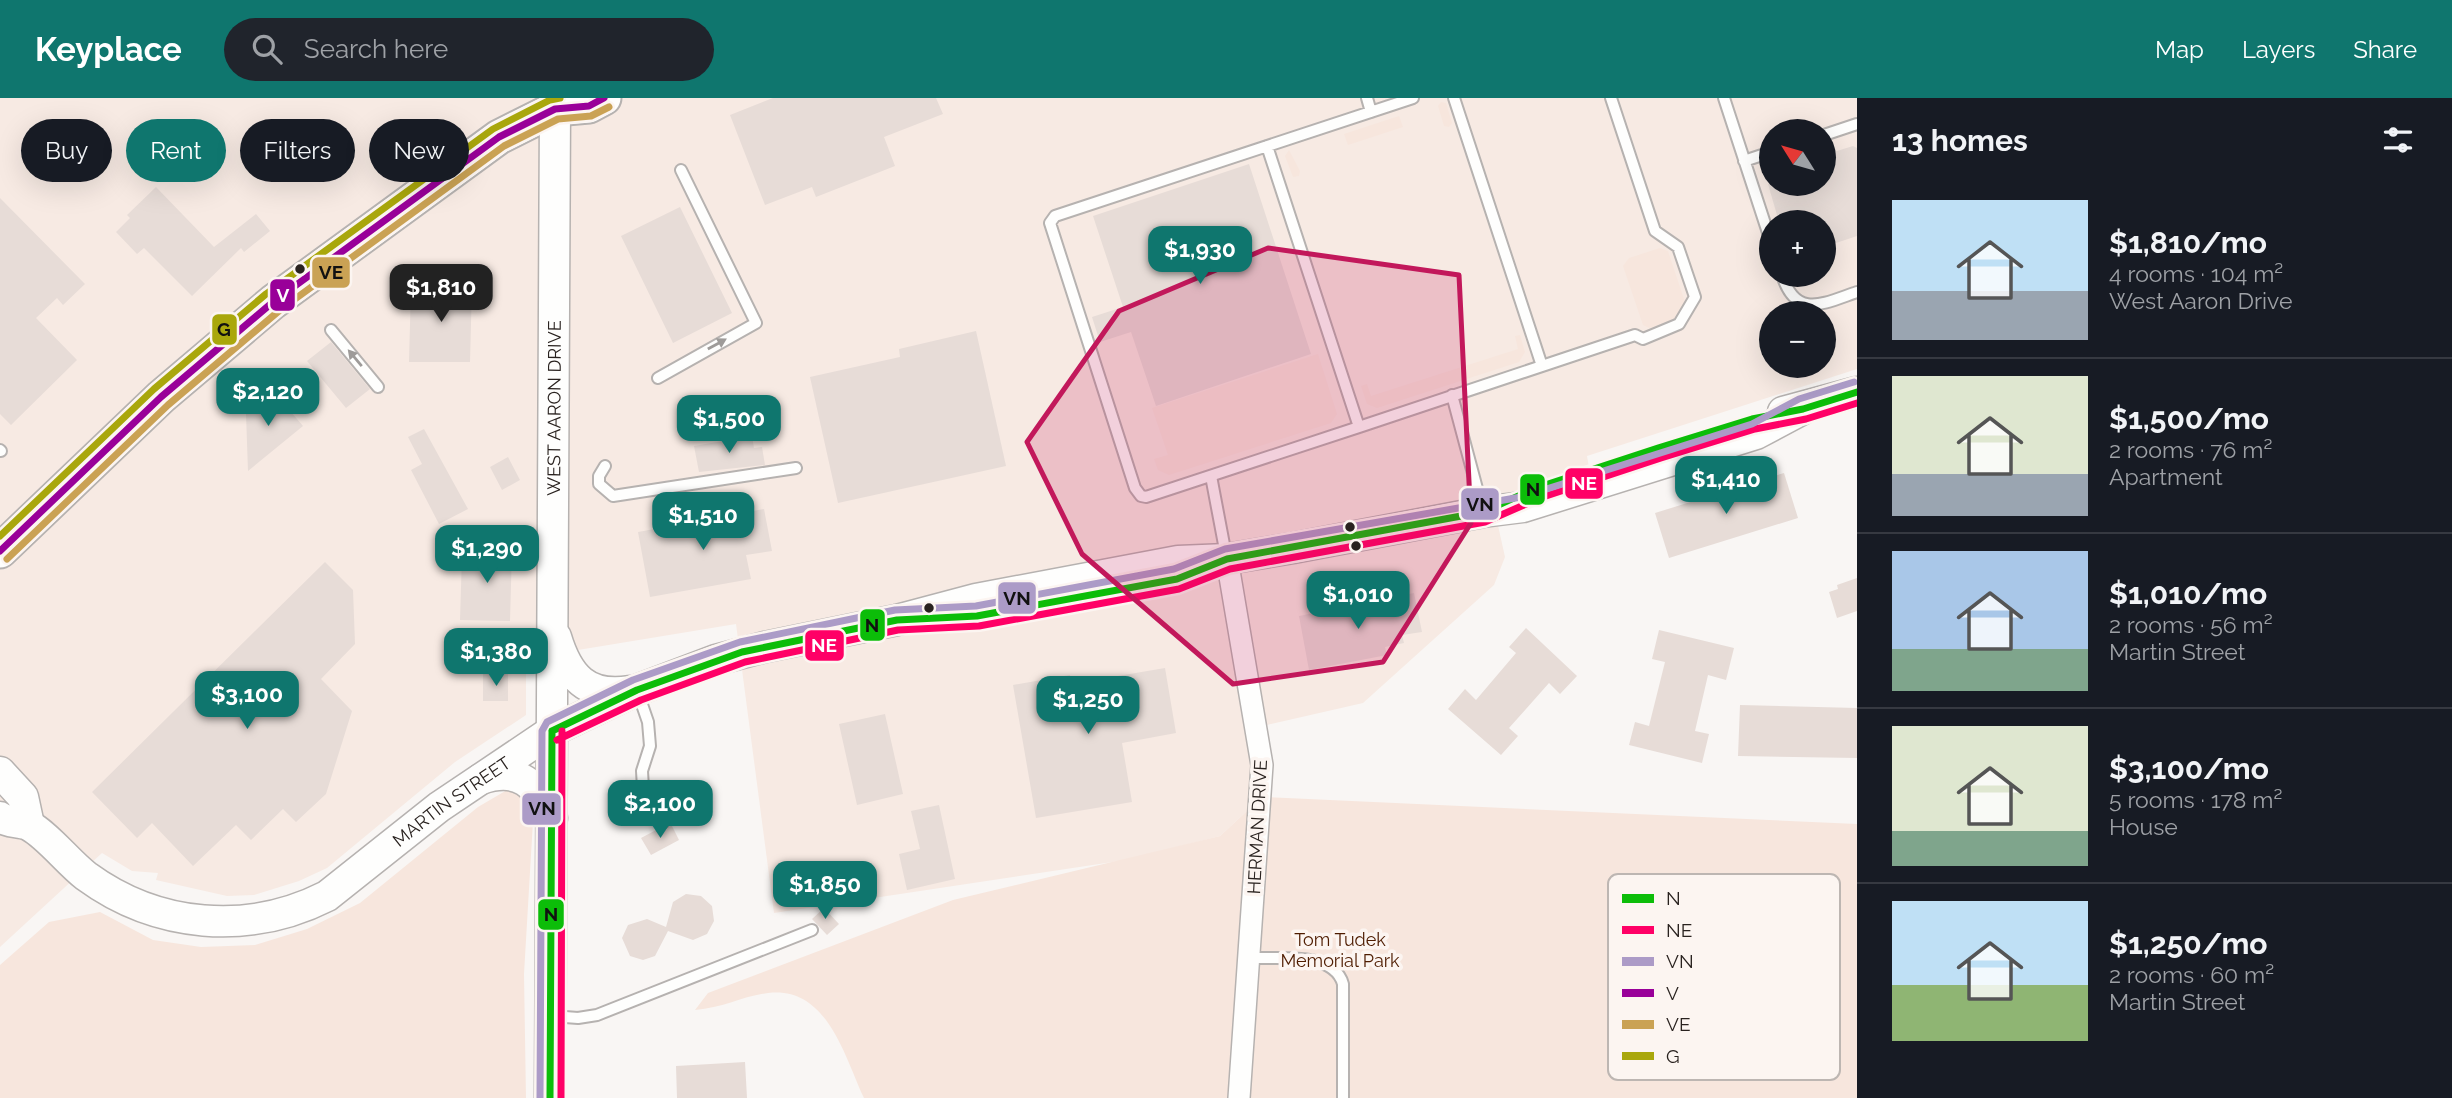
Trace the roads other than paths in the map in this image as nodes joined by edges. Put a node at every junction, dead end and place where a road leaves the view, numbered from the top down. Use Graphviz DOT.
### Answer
graph roads {
  1 [pos="604,98"];
  2 [pos="1367,98"];
  3 [pos="1413,98"];
  4 [pos="1454,98"];
  5 [pos="1611,98"];
  6 [pos="1724,98"];
  7 [pos="559,102"];
  8 [pos="1371,112"];
  9 [pos="1857,124"];
  10 [pos="1836,131"];
  11 [pos="1267,146"];
  12 [pos="1759,156"];
  13 [pos="1744,161"];
  14 [pos="681,170"];
  15 [pos="1760,210"];
  16 [pos="1786,287"];
  17 [pos="1857,292"];
  18 [pos="331,330"];
  19 [pos="1542,366"];
  20 [pos="658,378"];
  21 [pos="378,387"];
  22 [pos="1857,392"];
  23 [pos="1452,396"];
  24 [pos="1359,427"];
  25 [pos="605,466"];
  26 [pos="796,468"];
  27 [pos="1211,475"];
  28 [pos="1483,512"];
  29 [pos="0,551"];
  30 [pos="1227,559"];
  31 [pos="553,625"];
  32 [pos="638,690"];
  33 [pos="552,731"];
  34 [pos="0,772"];
  35 [pos="477,781"];
  36 [pos="0,817"];
  37 [pos="552,818"];
  38 [pos="663,823"];
  39 [pos="29,825"];
  40 [pos="811,930"];
  41 [pos="1250,958"];
  42 [pos="549,1016"];
  43 [pos="550,1098"];
  44 [pos="1239,1098"];
  45 [pos="1343,1098"];
  1 -- 7 [label="main road"];
  2 -- 8 [label="lane"];
  3 -- 8 [label="lane"];
  4 -- 19 [label="lane"];
  5 -- 19 [label="lane"];
  6 -- 13 [label="lane"];
  7 -- 29 [label="main road"];
  7 -- 31 [label="street, WEST AARON DRIVE"];
  8 -- 11 [label="lane"];
  9 -- 10 [label="lane"];
  11 -- 24 [label="lane"];
  11 -- 27 [label="lane"];
  12 -- 13 [label="lane"];
  13 -- 15 [label="lane"];
  20 -- 14 [label="lane, one-way"];
  16 -- 17 [label="lane"];
  21 -- 18 [label="lane, one-way"];
  19 -- 23 [label="lane"];
  22 -- 28 [label="street, MARTIN STREET"];
  23 -- 24 [label="lane"];
  23 -- 28 [label="lane"];
  24 -- 27 [label="lane"];
  25 -- 26 [label="lane"];
  27 -- 30 [label="lane"];
  28 -- 30 [label="street, MARTIN STREET"];
  30 -- 32 [label="street, MARTIN STREET"];
  30 -- 41 [label="street, HERMAN DRIVE"];
  31 -- 32 [label="street"];
  31 -- 33 [label="street, WEST AARON DRIVE"];
  32 -- 33 [label="street, MARTIN STREET"];
  32 -- 38 [label="lane"];
  33 -- 35 [label="street, MARTIN STREET"];
  33 -- 37 [label="street, WEST AARON DRIVE"];
  34 -- 39 [label="street"];
  35 -- 37 [label="street"];
  35 -- 39 [label="street, MARTIN STREET"];
  36 -- 39 [label="street, MARTIN STREET"];
  37 -- 42 [label="street, WEST AARON DRIVE"];
  40 -- 42 [label="lane"];
  41 -- 44 [label="street, HERMAN DRIVE"];
  41 -- 45 [label="lane"];
  42 -- 43 [label="street, WEST AARON DRIVE"];
}
